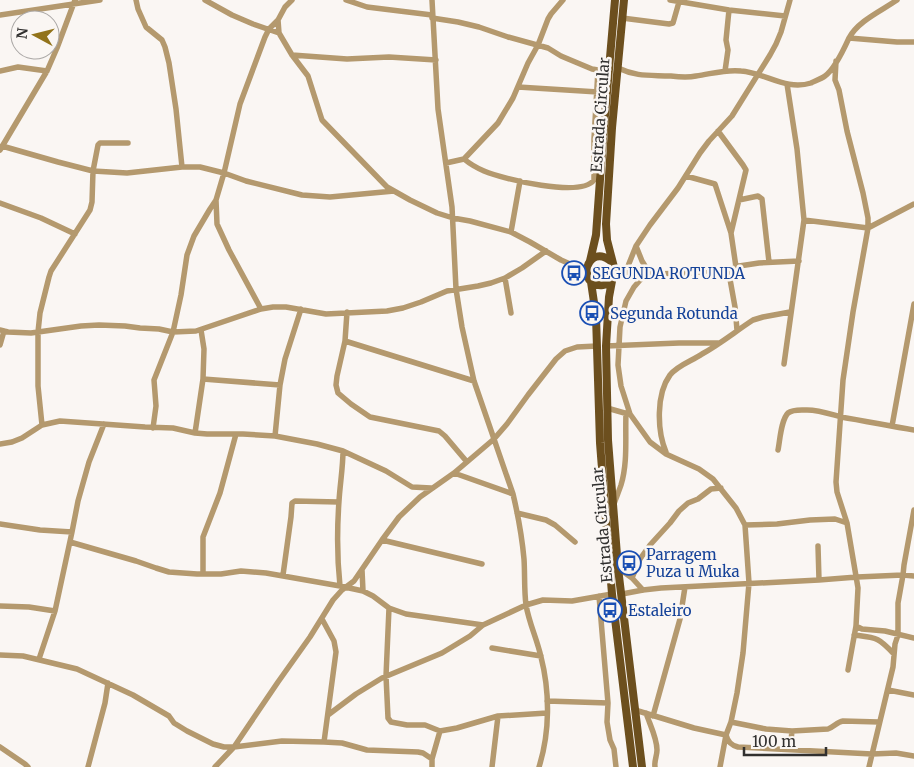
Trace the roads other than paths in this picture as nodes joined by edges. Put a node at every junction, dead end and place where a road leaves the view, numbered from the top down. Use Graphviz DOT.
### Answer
graph roads {
  1 [pos="100,0"];
  2 [pos="136,0"];
  3 [pos="207,0"];
  4 [pos="292,0"];
  5 [pos="346,0"];
  6 [pos="432,0"];
  7 [pos="563,0"];
  8 [pos="615,0"];
  9 [pos="624,0"];
  10 [pos="670,0"];
  11 [pos="790,0"];
  12 [pos="896,0"];
  13 [pos="74,2"];
  14 [pos="679,2"];
  15 [pos="729,10"];
  16 [pos="0,15"];
  17 [pos="785,16"];
  18 [pos="432,17"];
  19 [pos="622,18"];
  20 [pos="278,20"];
  21 [pos="269,30"];
  22 [pos="279,33"];
  23 [pos="849,38"];
  24 [pos="914,42"];
  25 [pos="538,45"];
  26 [pos="292,55"];
  27 [pos="436,60"];
  28 [pos="836,62"];
  29 [pos="618,68"];
  30 [pos="0,70"];
  31 [pos="598,70"];
  32 [pos="608,70"];
  33 [pos="47,71"];
  34 [pos="725,71"];
  35 [pos="630,73"];
  36 [pos="758,74"];
  37 [pos="826,76"];
  38 [pos="616,80"];
  39 [pos="835,80"];
  40 [pos="787,84"];
  41 [pos="518,87"];
  42 [pos="598,92"];
  43 [pos="718,131"];
  44 [pos="128,143"];
  45 [pos="1,148"];
  46 [pos="464,158"];
  47 [pos="446,163"];
  48 [pos="182,167"];
  49 [pos="93,171"];
  50 [pos="224,172"];
  51 [pos="686,176"];
  52 [pos="520,181"];
  53 [pos="394,191"];
  54 [pos="216,200"];
  55 [pos="739,200"];
  56 [pos="0,203"];
  57 [pos="914,204"];
  58 [pos="453,218"];
  59 [pos="804,220"];
  60 [pos="868,228"];
  61 [pos="511,232"];
  62 [pos="731,233"];
  63 [pos="75,234"];
  64 [pos="636,246"];
  65 [pos="546,251"];
  66 [pos="590,261"];
  67 [pos="799,261"];
  68 [pos="612,262"];
  69 [pos="769,262"];
  70 [pos="736,267"];
  71 [pos="728,268"];
  72 [pos="615,271"];
  73 [pos="626,271"];
  74 [pos="586,272"];
  75 [pos="650,274"];
  76 [pos="506,278"];
  77 [pos="612,281"];
  78 [pos="591,282"];
  79 [pos="456,289"];
  80 [pos="914,304"];
  81 [pos="260,309"];
  82 [pos="300,309"];
  83 [pos="347,312"];
  84 [pos="790,312"];
  85 [pos="511,313"];
  86 [pos="2,330"];
  87 [pos="201,330"];
  88 [pos="737,330"];
  89 [pos="38,332"];
  90 [pos="173,332"];
  91 [pos="345,341"];
  92 [pos="719,343"];
  93 [pos="0,345"];
  94 [pos="619,345"];
  95 [pos="596,346"];
  96 [pos="606,346"];
  97 [pos="784,364"];
  98 [pos="202,379"];
  99 [pos="474,381"];
  100 [pos="280,385"];
  101 [pos="607,408"];
  102 [pos="628,414"];
  103 [pos="840,416"];
  104 [pos="104,424"];
  105 [pos="42,425"];
  106 [pos="892,426"];
  107 [pos="153,428"];
  108 [pos="914,430"];
  109 [pos="195,433"];
  110 [pos="236,434"];
  111 [pos="275,436"];
  112 [pos="494,439"];
  113 [pos="0,444"];
  114 [pos="778,450"];
  115 [pos="343,451"];
  116 [pos="666,454"];
  117 [pos="352,455"];
  118 [pos="343,462"];
  119 [pos="466,462"];
  120 [pos="454,474"];
  121 [pos="412,487"];
  122 [pos="431,488"];
  123 [pos="721,488"];
  124 [pos="513,494"];
  125 [pos="420,497"];
  126 [pos="338,502"];
  127 [pos="613,506"];
  128 [pos="843,509"];
  129 [pos="914,510"];
  130 [pos="517,513"];
  131 [pos="835,519"];
  132 [pos="847,523"];
  133 [pos="0,524"];
  134 [pos="745,524"];
  135 [pos="913,527"];
  136 [pos="72,532"];
  137 [pos="382,540"];
  138 [pos="70,542"];
  139 [pos="575,542"];
  140 [pos="818,546"];
  141 [pos="482,564"];
  142 [pos="618,568"];
  143 [pos="362,570"];
  144 [pos="203,574"];
  145 [pos="283,575"];
  146 [pos="903,575"];
  147 [pos="914,576"];
  148 [pos="857,577"];
  149 [pos="632,578"];
  150 [pos="819,580"];
  151 [pos="749,583"];
  152 [pos="343,586"];
  153 [pos="685,587"];
  154 [pos="643,590"];
  155 [pos="363,591"];
  156 [pos="612,594"];
  157 [pos="622,594"];
  158 [pos="600,596"];
  159 [pos="526,605"];
  160 [pos="0,606"];
  161 [pos="389,608"];
  162 [pos="55,611"];
  163 [pos="322,619"];
  164 [pos="484,625"];
  165 [pos="856,626"];
  166 [pos="854,635"];
  167 [pos="898,635"];
  168 [pos="914,638"];
  169 [pos="492,648"];
  170 [pos="894,654"];
  171 [pos="0,655"];
  172 [pos="541,656"];
  173 [pos="39,659"];
  174 [pos="848,670"];
  175 [pos="386,676"];
  176 [pos="108,683"];
  177 [pos="888,690"];
  178 [pos="914,695"];
  179 [pos="547,702"];
  180 [pos="608,703"];
  181 [pos="635,710"];
  182 [pos="547,713"];
  183 [pos="646,714"];
  184 [pos="328,715"];
  185 [pos="498,716"];
  186 [pos="653,716"];
  187 [pos="731,722"];
  188 [pos="879,722"];
  189 [pos="440,731"];
  190 [pos="792,731"];
  191 [pos="726,735"];
  192 [pos="324,742"];
  193 [pos="0,747"];
  194 [pos="234,747"];
  195 [pos="790,750"];
  196 [pos="872,754"];
  197 [pos="914,756"];
  198 [pos="432,759"];
  199 [pos="28,767"];
  200 [pos="88,767"];
  201 [pos="215,767"];
  202 [pos="432,767"];
  203 [pos="492,767"];
  204 [pos="539,767"];
  205 [pos="616,767"];
  206 [pos="633,767"];
  207 [pos="642,767"];
  208 [pos="655,767"];
  209 [pos="720,767"];
  210 [pos="869,767"];
  1 -- 13 [label="street"];
  2 -- 48 [label="street"];
  3 -- 21 [label="street"];
  4 -- 20 [label="street"];
  5 -- 18 [label="street"];
  6 -- 18 [label="street"];
  7 -- 25 [label="street"];
  8 -- 32 [label="main road, Estrada Circular"];
  9 -- 19 [label="main road, Estrada Circular"];
  10 -- 14 [label="street"];
  11 -- 17 [label="street"];
  12 -- 23 [label="street"];
  13 -- 16 [label="street"];
  13 -- 33 [label="street"];
  14 -- 15 [label="street"];
  14 -- 19 [label="street"];
  15 -- 17 [label="street"];
  15 -- 34 [label="street"];
  17 -- 36 [label="street"];
  18 -- 25 [label="street"];
  18 -- 27 [label="street"];
  19 -- 29 [label="main road, Estrada Circular"];
  20 -- 21 [label="street"];
  20 -- 22 [label="street"];
  21 -- 22 [label="street"];
  21 -- 50 [label="street"];
  22 -- 26 [label="street"];
  23 -- 24 [label="street"];
  23 -- 28 [label="street"];
  25 -- 31 [label="street"];
  25 -- 41 [label="street"];
  26 -- 27 [label="street"];
  26 -- 53 [label="street"];
  27 -- 47 [label="street"];
  28 -- 37 [label="street"];
  28 -- 39 [label="street"];
  29 -- 35 [label="street"];
  29 -- 38 [label="main road, Estrada Circular"];
  30 -- 33 [label="street"];
  31 -- 32 [label="street"];
  31 -- 42 [label="street"];
  32 -- 66 [label="main road, Estrada Circular"];
  33 -- 45 [label="street"];
  34 -- 35 [label="street"];
  34 -- 36 [label="street"];
  35 -- 38 [label="street"];
  36 -- 40 [label="street"];
  36 -- 43 [label="street"];
  37 -- 39 [label="street"];
  37 -- 40 [label="street"];
  38 -- 68 [label="main road, Estrada Circular"];
  39 -- 60 [label="street"];
  40 -- 59 [label="street"];
  41 -- 42 [label="street"];
  41 -- 46 [label="street"];
  42 -- 52 [label="street"];
  43 -- 51 [label="street"];
  43 -- 55 [label="street"];
  44 -- 49 [label="street"];
  45 -- 49 [label="street"];
  46 -- 47 [label="street"];
  46 -- 52 [label="street"];
  47 -- 58 [label="street"];
  48 -- 49 [label="street"];
  48 -- 50 [label="street"];
  49 -- 63 [label="street"];
  50 -- 53 [label="street"];
  50 -- 54 [label="street"];
  51 -- 62 [label="street"];
  51 -- 64 [label="street"];
  52 -- 61 [label="street"];
  53 -- 58 [label="street"];
  54 -- 81 [label="street"];
  54 -- 90 [label="street"];
  55 -- 62 [label="street"];
  55 -- 69 [label="street"];
  56 -- 63 [label="street"];
  57 -- 60 [label="street"];
  58 -- 61 [label="street"];
  58 -- 79 [label="street"];
  59 -- 60 [label="street"];
  59 -- 67 [label="street"];
  60 -- 103 [label="street"];
  61 -- 65 [label="street"];
  62 -- 70 [label="street"];
  63 -- 89 [label="street"];
  64 -- 73 [label="street"];
  64 -- 75 [label="street"];
  65 -- 74 [label="street"];
  65 -- 76 [label="street"];
  66 -- 68 [label="main road"];
  66 -- 74 [label="main road"];
  67 -- 69 [label="street"];
  67 -- 84 [label="street"];
  68 -- 72 [label="main road"];
  69 -- 70 [label="street"];
  70 -- 71 [label="street"];
  71 -- 75 [label="street"];
  71 -- 88 [label="street"];
  72 -- 73 [label="street"];
  72 -- 77 [label="main road"];
  73 -- 75 [label="street"];
  74 -- 78 [label="main road"];
  75 -- 94 [label="street"];
  76 -- 79 [label="street"];
  76 -- 85 [label="street"];
  77 -- 78 [label="main road"];
  77 -- 96 [label="main road, Estrada Circular"];
  78 -- 95 [label="main road, Estrada Circular"];
  79 -- 83 [label="street"];
  79 -- 99 [label="street"];
  80 -- 106 [label="street"];
  81 -- 82 [label="street"];
  81 -- 87 [label="street"];
  82 -- 83 [label="street"];
  82 -- 100 [label="street"];
  83 -- 91 [label="street"];
  84 -- 88 [label="street"];
  84 -- 97 [label="street"];
  86 -- 89 [label="street"];
  86 -- 93 [label="street"];
  87 -- 90 [label="street"];
  87 -- 98 [label="street"];
  88 -- 92 [label="street"];
  89 -- 90 [label="street"];
  89 -- 105 [label="street"];
  90 -- 107 [label="street"];
  91 -- 99 [label="street"];
  91 -- 119 [label="street"];
  92 -- 94 [label="street"];
  92 -- 116 [label="street"];
  94 -- 96 [label="street"];
  94 -- 102 [label="street"];
  95 -- 112 [label="street"];
  95 -- 156 [label="main road, Estrada Circular"];
  96 -- 101 [label="main road, Estrada Circular"];
  98 -- 100 [label="street"];
  98 -- 109 [label="street"];
  99 -- 112 [label="street"];
  100 -- 111 [label="street"];
  101 -- 102 [label="street"];
  101 -- 127 [label="main road, Estrada Circular"];
  102 -- 116 [label="street"];
  102 -- 127 [label="street"];
  103 -- 106 [label="street"];
  103 -- 114 [label="street"];
  103 -- 128 [label="street"];
  104 -- 105 [label="street"];
  104 -- 107 [label="street"];
  104 -- 136 [label="street"];
  105 -- 113 [label="street"];
  106 -- 108 [label="street"];
  107 -- 109 [label="street"];
  109 -- 110 [label="street"];
  110 -- 111 [label="street"];
  110 -- 144 [label="street"];
  111 -- 115 [label="street"];
  112 -- 119 [label="street"];
  112 -- 124 [label="street"];
  115 -- 117 [label="street"];
  115 -- 118 [label="street"];
  116 -- 123 [label="street"];
  117 -- 118 [label="street"];
  117 -- 121 [label="street"];
  118 -- 126 [label="street"];
  119 -- 120 [label="street"];
  120 -- 122 [label="street"];
  120 -- 124 [label="street"];
  121 -- 122 [label="street"];
  121 -- 125 [label="street"];
  122 -- 125 [label="street"];
  123 -- 134 [label="street"];
  123 -- 149 [label="street"];
  124 -- 130 [label="street"];
  125 -- 137 [label="street"];
  126 -- 145 [label="street"];
  126 -- 152 [label="street"];
  127 -- 142 [label="main road, Estrada Circular"];
  128 -- 131 [label="street"];
  128 -- 132 [label="street"];
  129 -- 135 [label="street"];
  130 -- 139 [label="street"];
  130 -- 159 [label="street"];
  131 -- 132 [label="street"];
  131 -- 134 [label="street"];
  132 -- 148 [label="street"];
  133 -- 136 [label="street"];
  134 -- 151 [label="street"];
  135 -- 146 [label="street"];
  136 -- 138 [label="street"];
  137 -- 141 [label="street"];
  137 -- 143 [label="street"];
  138 -- 144 [label="street"];
  138 -- 162 [label="street"];
  140 -- 150 [label="street"];
  142 -- 149 [label="street"];
  142 -- 157 [label="main road, Estrada Circular"];
  143 -- 152 [label="street"];
  143 -- 155 [label="street"];
  144 -- 145 [label="street"];
  145 -- 152 [label="street"];
  146 -- 147 [label="street"];
  146 -- 148 [label="street"];
  146 -- 167 [label="street"];
  148 -- 150 [label="street"];
  148 -- 165 [label="street"];
  149 -- 154 [label="street"];
  150 -- 151 [label="street"];
  151 -- 153 [label="street"];
  151 -- 187 [label="street"];
  152 -- 155 [label="street"];
  152 -- 163 [label="street"];
  153 -- 154 [label="street"];
  153 -- 186 [label="street"];
  154 -- 157 [label="street"];
  155 -- 161 [label="street"];
  156 -- 158 [label="street"];
  156 -- 206 [label="main road, Estrada Circular"];
  157 -- 181 [label="main road, Estrada Circular"];
  158 -- 159 [label="street"];
  158 -- 180 [label="street"];
  159 -- 164 [label="street"];
  159 -- 172 [label="street"];
  160 -- 162 [label="street"];
  161 -- 164 [label="street"];
  161 -- 175 [label="street"];
  162 -- 173 [label="street"];
  163 -- 184 [label="street"];
  163 -- 194 [label="street"];
  164 -- 175 [label="street"];
  165 -- 166 [label="street"];
  165 -- 167 [label="street"];
  166 -- 170 [label="street"];
  166 -- 174 [label="street"];
  167 -- 168 [label="street"];
  167 -- 170 [label="street"];
  169 -- 172 [label="street"];
  170 -- 177 [label="street"];
  171 -- 173 [label="street"];
  172 -- 179 [label="street"];
  173 -- 176 [label="street"];
  175 -- 184 [label="street"];
  175 -- 189 [label="street"];
  176 -- 194 [label="street"];
  176 -- 200 [label="street"];
  177 -- 178 [label="street"];
  177 -- 188 [label="street"];
  179 -- 180 [label="street"];
  179 -- 182 [label="street"];
  180 -- 205 [label="street"];
  181 -- 183 [label="street"];
  181 -- 207 [label="main road, Estrada Circular"];
  182 -- 185 [label="street"];
  182 -- 204 [label="street"];
  183 -- 186 [label="street"];
  183 -- 208 [label="street"];
  184 -- 192 [label="street"];
  185 -- 189 [label="street"];
  185 -- 203 [label="street"];
  186 -- 191 [label="street"];
  187 -- 190 [label="street"];
  187 -- 191 [label="street"];
  188 -- 190 [label="street"];
  188 -- 196 [label="street"];
  189 -- 198 [label="street"];
  190 -- 195 [label="street"];
  191 -- 195 [label="street"];
  191 -- 209 [label="street"];
  192 -- 194 [label="street"];
  192 -- 198 [label="street"];
  193 -- 199 [label="street"];
  194 -- 201 [label="street"];
  195 -- 196 [label="street"];
  196 -- 197 [label="street"];
  196 -- 210 [label="street"];
  198 -- 202 [label="street"];
}
